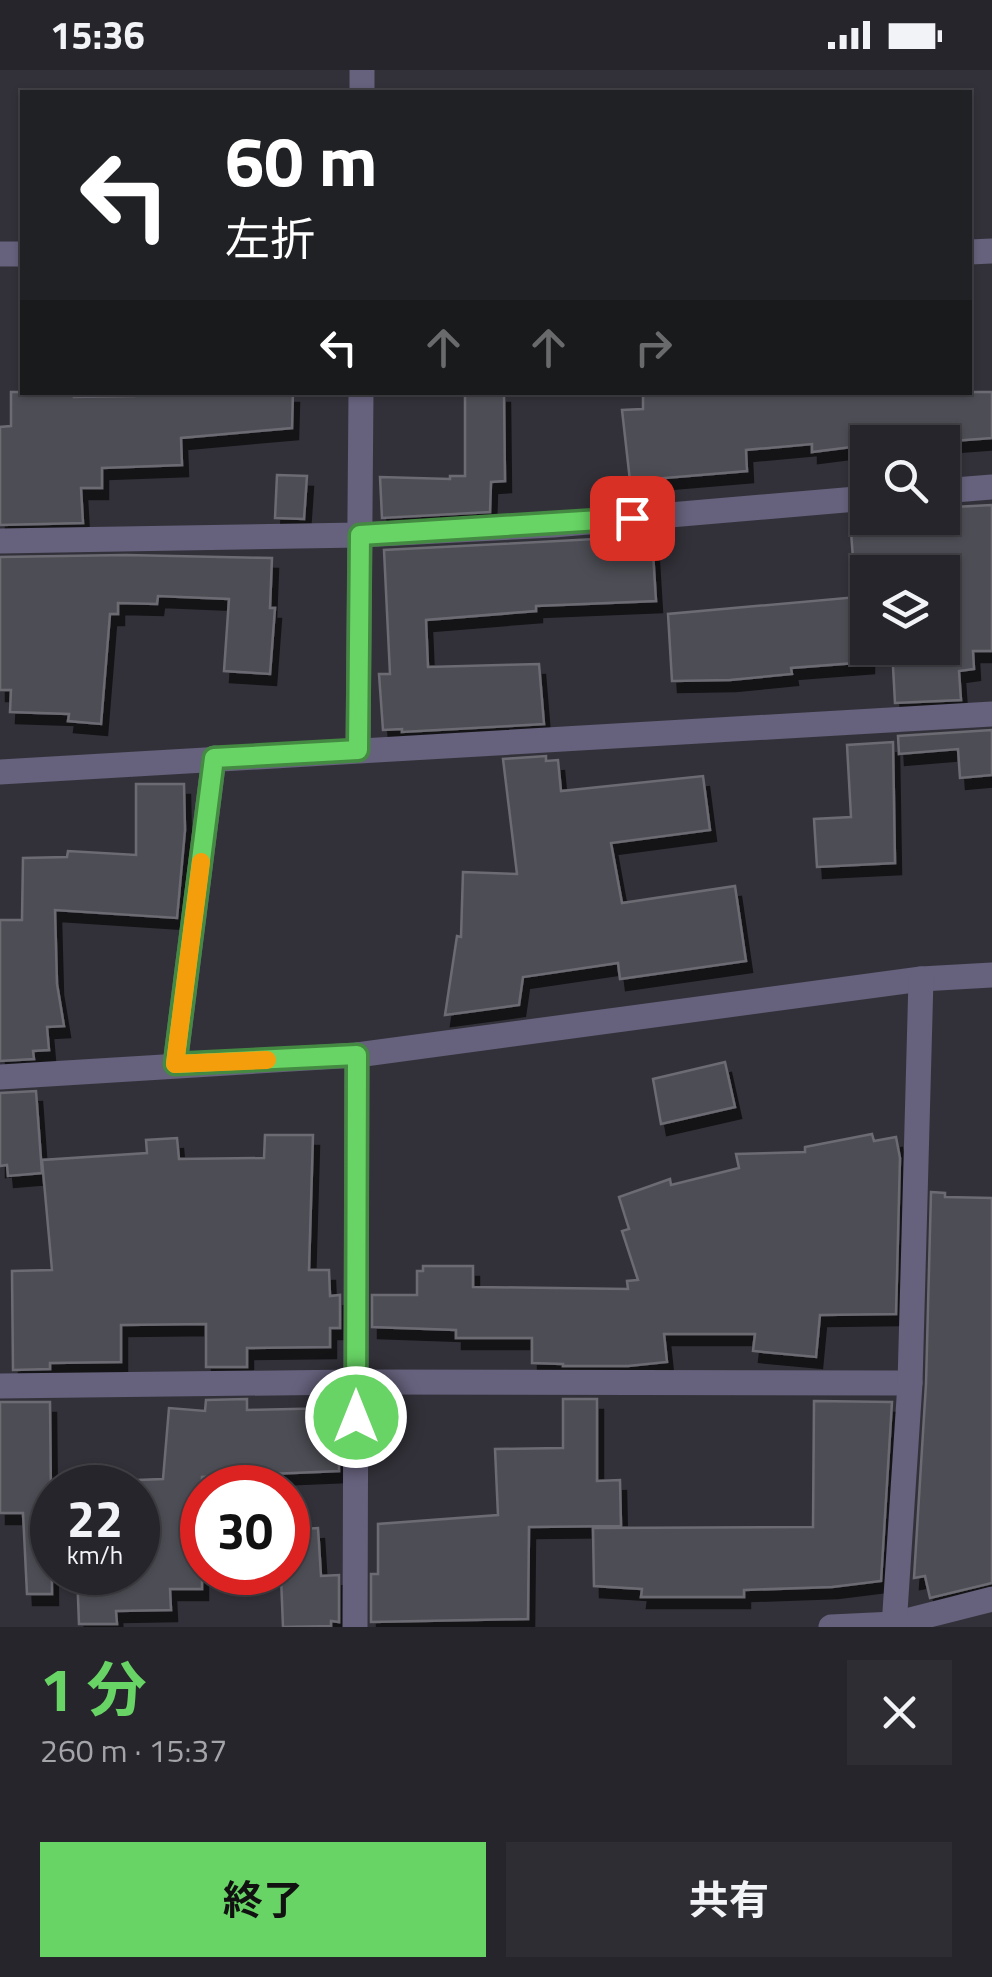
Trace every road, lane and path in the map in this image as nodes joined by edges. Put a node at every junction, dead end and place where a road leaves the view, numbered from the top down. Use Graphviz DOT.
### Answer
graph roads {
  1 [pos="360,395"];
  2 [pos="992,487"];
  3 [pos="960,490"];
  4 [pos="850,500"];
  5 [pos="360,535"];
  6 [pos="0,541"];
  7 [pos="992,714"];
  8 [pos="358,750"];
  9 [pos="214,758"];
  10 [pos="0,772"];
  11 [pos="992,975"];
  12 [pos="921,979"];
  13 [pos="357,1055"];
  14 [pos="175,1064"];
  15 [pos="0,1077"];
  16 [pos="356,1382"];
  17 [pos="910,1383"];
  18 [pos="0,1386"];
  19 [pos="992,1599"];
  20 [pos="894,1626"];
  21 [pos="355,1627"];
  22 [pos="831,1627"];
  1 -- 5 [label="street"];
  2 -- 3 [label="street"];
  4 -- 5 [label="street"];
  5 -- 6 [label="street"];
  5 -- 8 [label="street"];
  7 -- 8 [label="street"];
  8 -- 9 [label="street"];
  9 -- 10 [label="street"];
  9 -- 14 [label="street"];
  11 -- 12 [label="street"];
  12 -- 13 [label="street"];
  12 -- 17 [label="street"];
  13 -- 14 [label="street"];
  13 -- 16 [label="street"];
  14 -- 15 [label="street"];
  16 -- 17 [label="street"];
  16 -- 18 [label="street"];
  16 -- 21 [label="street"];
  17 -- 20 [label="street"];
  19 -- 20 [label="street"];
  20 -- 22 [label="street"];
}
